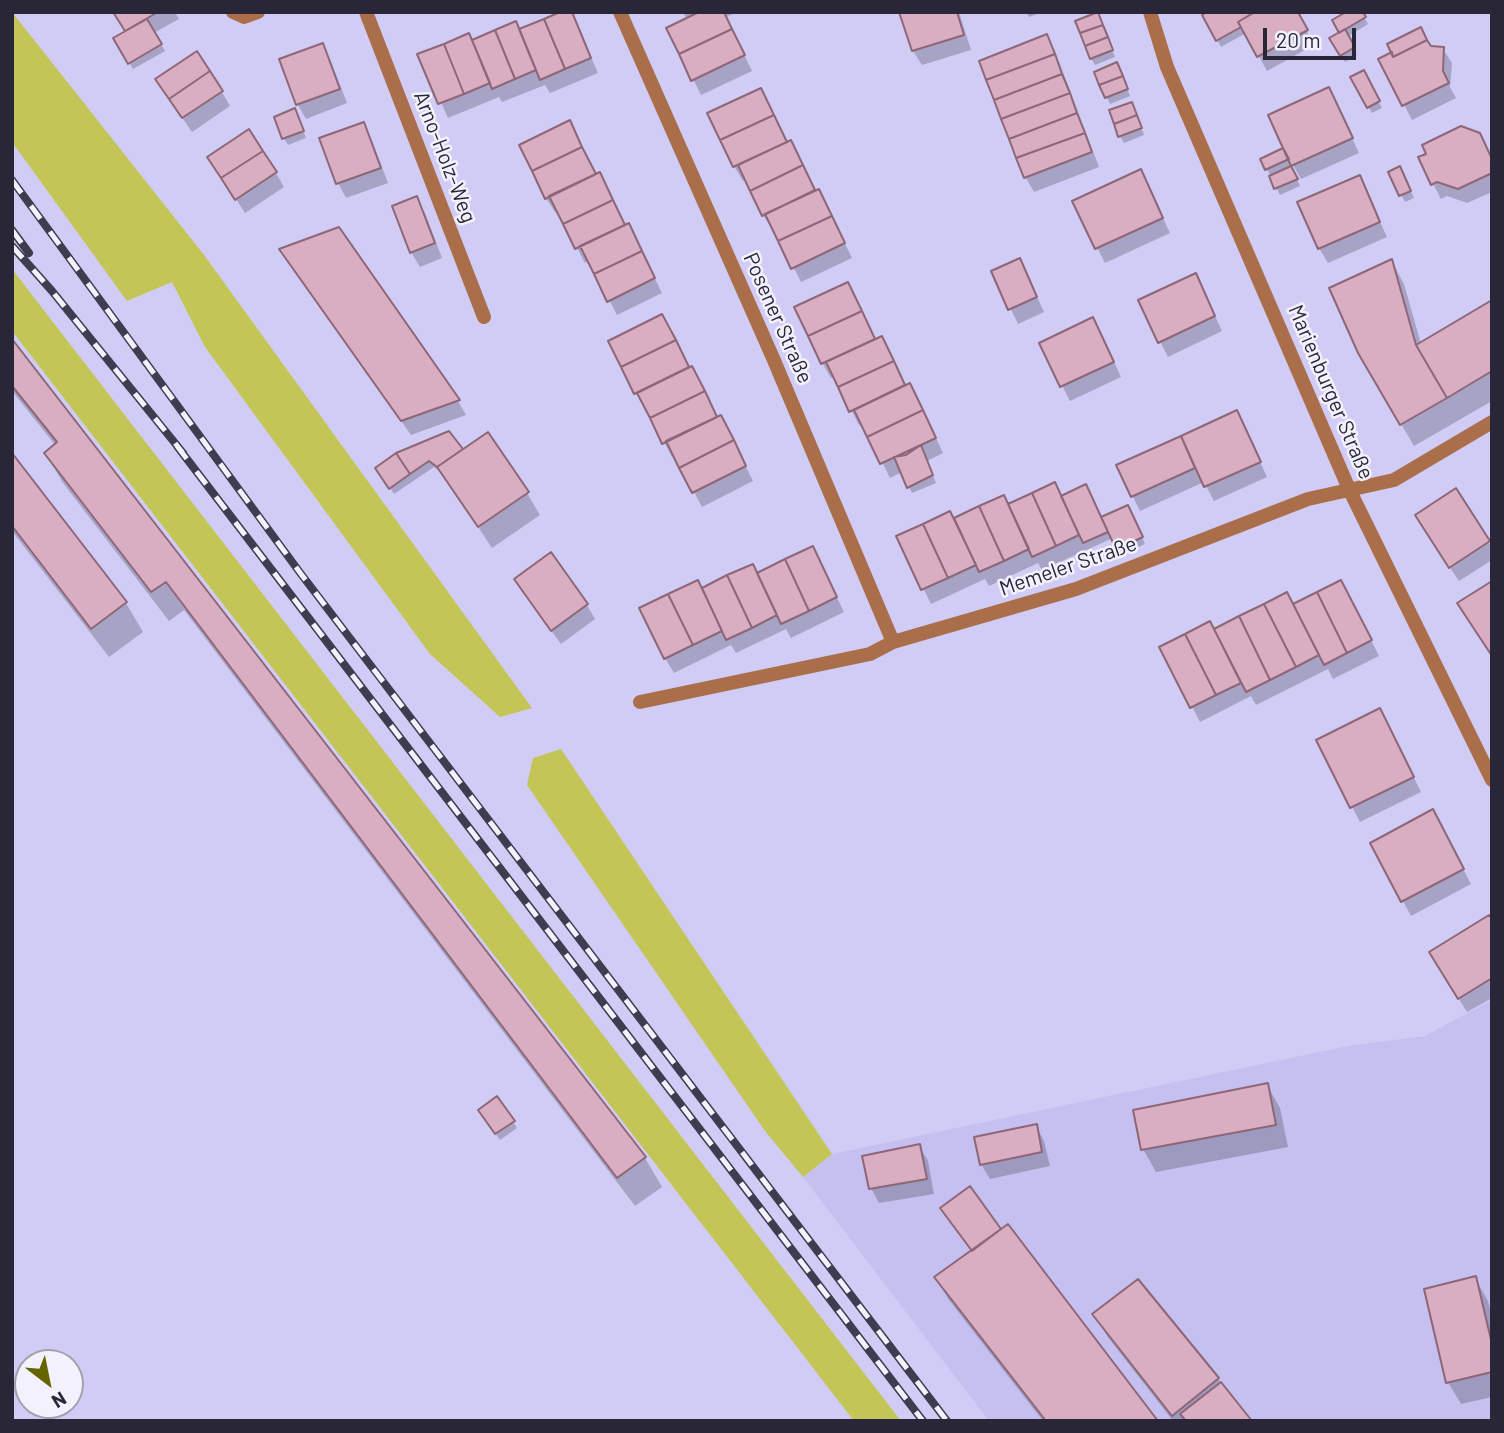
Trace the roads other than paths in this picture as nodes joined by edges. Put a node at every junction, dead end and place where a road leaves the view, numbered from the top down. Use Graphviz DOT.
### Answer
graph roads {
  1 [pos="233,12"];
  2 [pos="258,12"];
  3 [pos="366,12"];
  4 [pos="620,12"];
  5 [pos="1150,12"];
  6 [pos="484,317"];
  7 [pos="1492,422"];
  8 [pos="1349,489"];
  9 [pos="893,642"];
  10 [pos="640,702"];
  11 [pos="1492,780"];
  1 -- 2 [label="street"];
  3 -- 6 [label="street, Arno-Holz-Weg"];
  4 -- 9 [label="street, Posener Straße"];
  5 -- 8 [label="street, Marienburger Straße"];
  7 -- 8 [label="street, Memeler Straße"];
  8 -- 9 [label="street, Memeler Straße"];
  8 -- 11 [label="street, Marienburger Straße"];
  9 -- 10 [label="street, Memeler Straße"];
}
